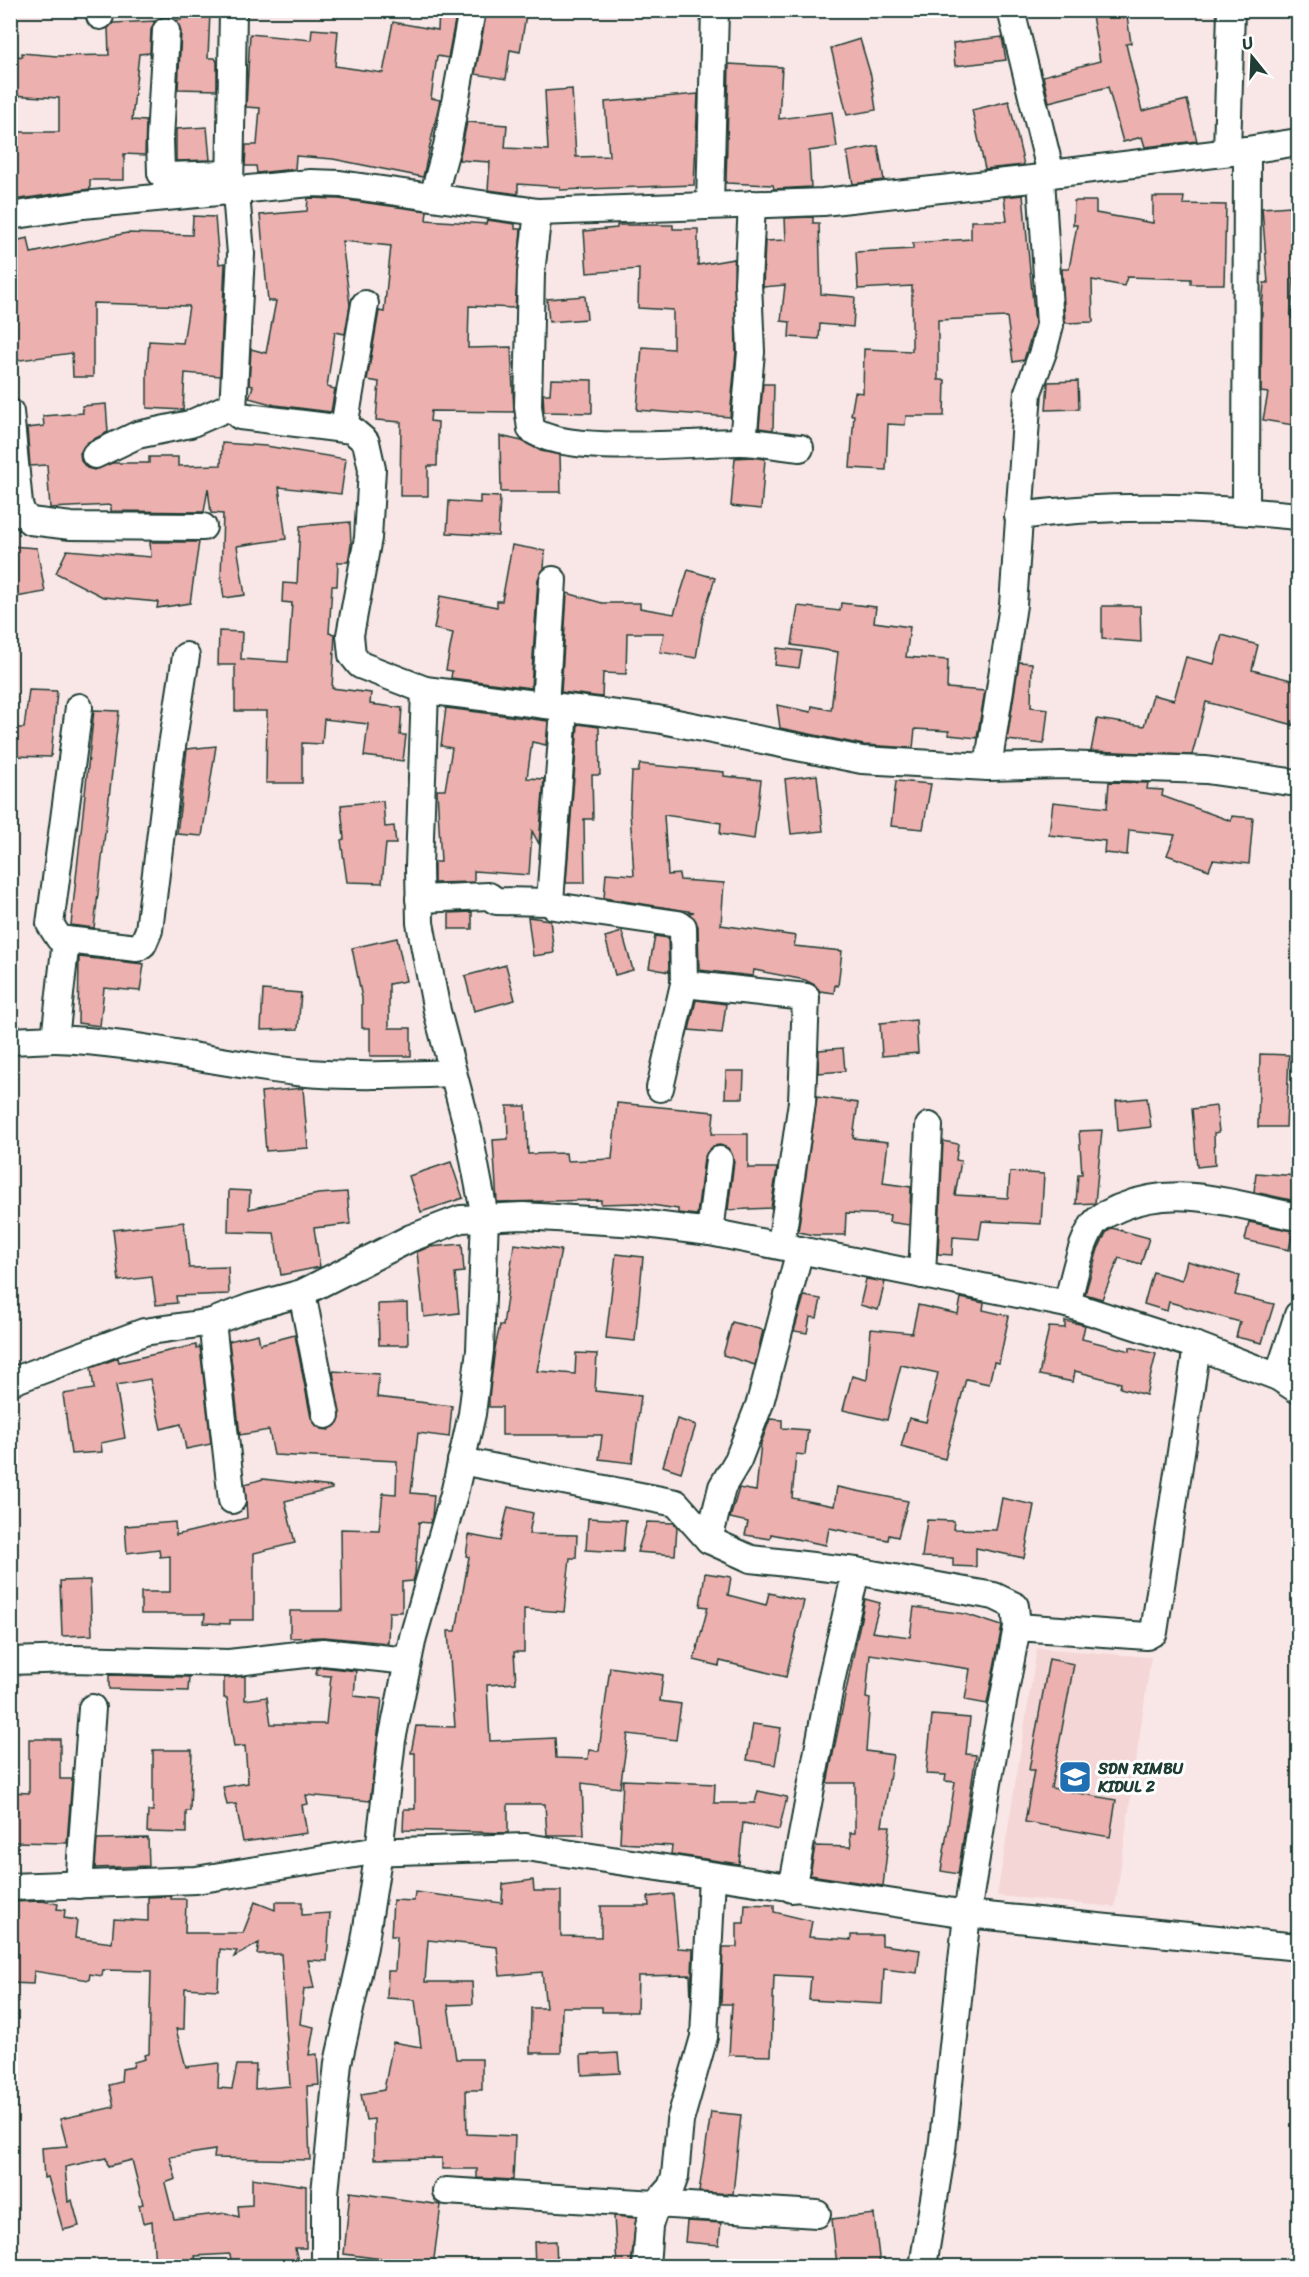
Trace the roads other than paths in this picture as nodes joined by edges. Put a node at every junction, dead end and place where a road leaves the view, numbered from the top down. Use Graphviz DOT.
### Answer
graph roads {
  1 [pos="233,10"];
  2 [pos="472,10"];
  3 [pos="714,10"];
  4 [pos="1011,10"];
  5 [pos="1231,10"];
  6 [pos="166,31"];
  7 [pos="1299,141"];
  8 [pos="1237,151"];
  9 [pos="1046,176"];
  10 [pos="189,186"];
  11 [pos="232,187"];
  12 [pos="433,197"];
  13 [pos="710,204"];
  14 [pos="752,204"];
  15 [pos="538,212"];
  16 [pos="10,216"];
  17 [pos="365,304"];
  18 [pos="231,406"];
  19 [pos="10,412"];
  20 [pos="344,427"];
  21 [pos="12,437"];
  22 [pos="743,442"];
  23 [pos="800,448"];
  24 [pos="95,455"];
  25 [pos="1246,511"];
  26 [pos="1018,516"];
  27 [pos="1299,516"];
  28 [pos="203,527"];
  29 [pos="553,580"];
  30 [pos="186,656"];
  31 [pos="425,690"];
  32 [pos="555,707"];
  33 [pos="79,708"];
  34 [pos="988,767"];
  35 [pos="1297,783"];
  36 [pos="419,899"];
  37 [pos="550,903"];
  38 [pos="66,940"];
  39 [pos="684,984"];
  40 [pos="55,1039"];
  41 [pos="10,1041"];
  42 [pos="452,1073"];
  43 [pos="660,1088"];
  44 [pos="929,1126"];
  45 [pos="719,1160"];
  46 [pos="485,1217"];
  47 [pos="1299,1217"];
  48 [pos="710,1232"];
  49 [pos="790,1248"];
  50 [pos="922,1275"];
  51 [pos="302,1293"];
  52 [pos="1067,1304"];
  53 [pos="1299,1316"];
  54 [pos="212,1322"];
  55 [pos="1197,1346"];
  56 [pos="10,1383"];
  57 [pos="1288,1383"];
  58 [pos="326,1415"];
  59 [pos="461,1461"];
  60 [pos="232,1500"];
  61 [pos="709,1540"];
  62 [pos="856,1571"];
  63 [pos="1017,1627"];
  64 [pos="10,1661"];
  65 [pos="408,1661"];
  66 [pos="92,1708"];
  67 [pos="379,1851"];
  68 [pos="712,1876"];
  69 [pos="79,1885"];
  70 [pos="10,1887"];
  71 [pos="792,1889"];
  72 [pos="967,1914"];
  73 [pos="1299,1947"];
  74 [pos="446,2191"];
  75 [pos="656,2204"];
  76 [pos="817,2214"];
  77 [pos="325,2266"];
  78 [pos="646,2266"];
  79 [pos="923,2266"];
  1 -- 11 [label="street"];
  2 -- 12 [label="street"];
  3 -- 13 [label="street"];
  4 -- 9 [label="street"];
  5 -- 8 [label="street"];
  6 -- 10 [label="street"];
  7 -- 8 [label="street"];
  8 -- 9 [label="street"];
  8 -- 25 [label="street"];
  9 -- 14 [label="street"];
  9 -- 26 [label="street"];
  10 -- 11 [label="street"];
  10 -- 16 [label="street"];
  11 -- 12 [label="street"];
  11 -- 18 [label="street"];
  12 -- 15 [label="street"];
  13 -- 14 [label="street"];
  13 -- 15 [label="street"];
  14 -- 22 [label="street"];
  15 -- 22 [label="street"];
  17 -- 20 [label="street"];
  18 -- 20 [label="street"];
  18 -- 24 [label="street"];
  19 -- 21 [label="street"];
  20 -- 31 [label="street"];
  21 -- 28 [label="street"];
  22 -- 23 [label="street"];
  25 -- 26 [label="street"];
  25 -- 27 [label="street"];
  26 -- 34 [label="street"];
  29 -- 32 [label="street"];
  30 -- 38 [label="street"];
  31 -- 32 [label="street"];
  31 -- 36 [label="street"];
  32 -- 34 [label="street"];
  32 -- 37 [label="street"];
  33 -- 38 [label="street"];
  34 -- 35 [label="street"];
  36 -- 37 [label="street"];
  36 -- 42 [label="street"];
  37 -- 39 [label="street"];
  38 -- 40 [label="street"];
  39 -- 43 [label="street"];
  39 -- 49 [label="street"];
  40 -- 41 [label="street"];
  40 -- 42 [label="street"];
  42 -- 46 [label="street"];
  44 -- 50 [label="street"];
  45 -- 48 [label="street"];
  46 -- 48 [label="street"];
  46 -- 51 [label="street"];
  46 -- 59 [label="street"];
  47 -- 52 [label="street"];
  48 -- 49 [label="street"];
  49 -- 50 [label="street"];
  49 -- 61 [label="street"];
  50 -- 52 [label="street"];
  51 -- 54 [label="street"];
  51 -- 58 [label="street"];
  52 -- 55 [label="street"];
  53 -- 57 [label="street"];
  54 -- 56 [label="street"];
  54 -- 60 [label="street"];
  55 -- 57 [label="street"];
  55 -- 63 [label="street"];
  59 -- 61 [label="street"];
  59 -- 65 [label="street"];
  61 -- 62 [label="street"];
  62 -- 63 [label="street"];
  62 -- 71 [label="street"];
  63 -- 72 [label="street"];
  64 -- 65 [label="street"];
  65 -- 67 [label="street"];
  66 -- 69 [label="street"];
  67 -- 68 [label="street"];
  67 -- 69 [label="street"];
  67 -- 77 [label="street"];
  68 -- 71 [label="street"];
  68 -- 75 [label="street"];
  69 -- 70 [label="street"];
  71 -- 72 [label="street"];
  72 -- 73 [label="street"];
  72 -- 79 [label="street"];
  74 -- 75 [label="street"];
  75 -- 76 [label="street"];
  75 -- 78 [label="street"];
}
